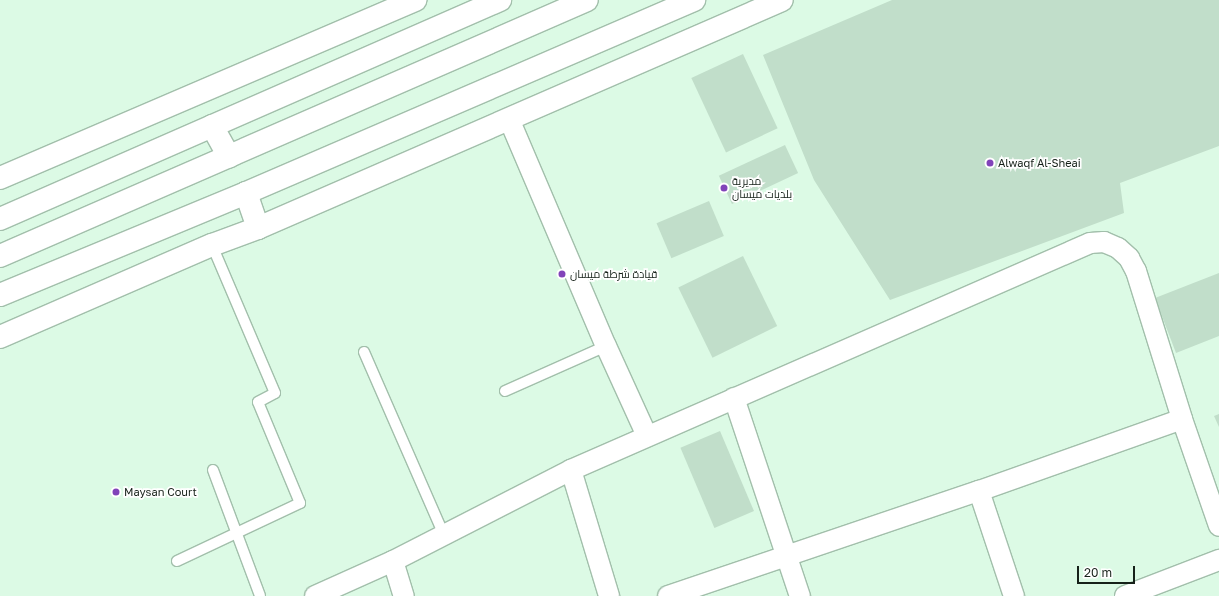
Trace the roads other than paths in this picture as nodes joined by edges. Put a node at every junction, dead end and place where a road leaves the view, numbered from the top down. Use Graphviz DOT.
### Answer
graph roads {
  1 [pos="416,0"];
  2 [pos="587,0"];
  3 [pos="694,0"];
  4 [pos="782,0"];
  5 [pos="487,3"];
  6 [pos="382,7"];
  7 [pos="509,119"];
  8 [pos="212,126"];
  9 [pos="229,157"];
  10 [pos="0,178"];
  11 [pos="246,193"];
  12 [pos="0,219"];
  13 [pos="258,228"];
  14 [pos="212,245"];
  15 [pos="0,256"];
  16 [pos="0,295"];
  17 [pos="0,337"];
  18 [pos="606,346"];
  19 [pos="364,352"];
  20 [pos="505,391"];
  21 [pos="734,398"];
  22 [pos="1182,419"];
  23 [pos="647,436"];
  24 [pos="213,470"];
  25 [pos="571,470"];
  26 [pos="979,491"];
  27 [pos="1219,526"];
  28 [pos="235,533"];
  29 [pos="444,535"];
  30 [pos="786,556"];
  31 [pos="1219,560"];
  32 [pos="177,561"];
  33 [pos="393,561"];
  34 [pos="260,596"];
  35 [pos="315,596"];
  36 [pos="404,596"];
  37 [pos="609,596"];
  38 [pos="668,596"];
  39 [pos="800,596"];
  40 [pos="1014,596"];
  41 [pos="1125,596"];
  1 -- 6 [label="street"];
  2 -- 9 [label="street"];
  3 -- 11 [label="street"];
  4 -- 7 [label="street"];
  5 -- 8 [label="street"];
  6 -- 10 [label="street"];
  7 -- 13 [label="street"];
  7 -- 18 [label="street"];
  8 -- 9 [label="street"];
  8 -- 12 [label="street"];
  9 -- 15 [label="street"];
  11 -- 13 [label="street"];
  11 -- 16 [label="street"];
  13 -- 14 [label="street"];
  14 -- 17 [label="street"];
  14 -- 28 [label="lane"];
  18 -- 20 [label="lane"];
  18 -- 23 [label="street"];
  19 -- 29 [label="lane"];
  21 -- 22 [label="street"];
  21 -- 23 [label="street"];
  21 -- 30 [label="street"];
  22 -- 26 [label="street"];
  22 -- 27 [label="street"];
  23 -- 25 [label="street"];
  24 -- 28 [label="lane"];
  25 -- 29 [label="street"];
  25 -- 37 [label="street"];
  26 -- 30 [label="street"];
  26 -- 40 [label="street"];
  28 -- 32 [label="lane"];
  28 -- 34 [label="lane"];
  29 -- 33 [label="street"];
  30 -- 38 [label="street"];
  30 -- 39 [label="street"];
  31 -- 41 [label="street"];
  33 -- 35 [label="street"];
  33 -- 36 [label="street"];
}
